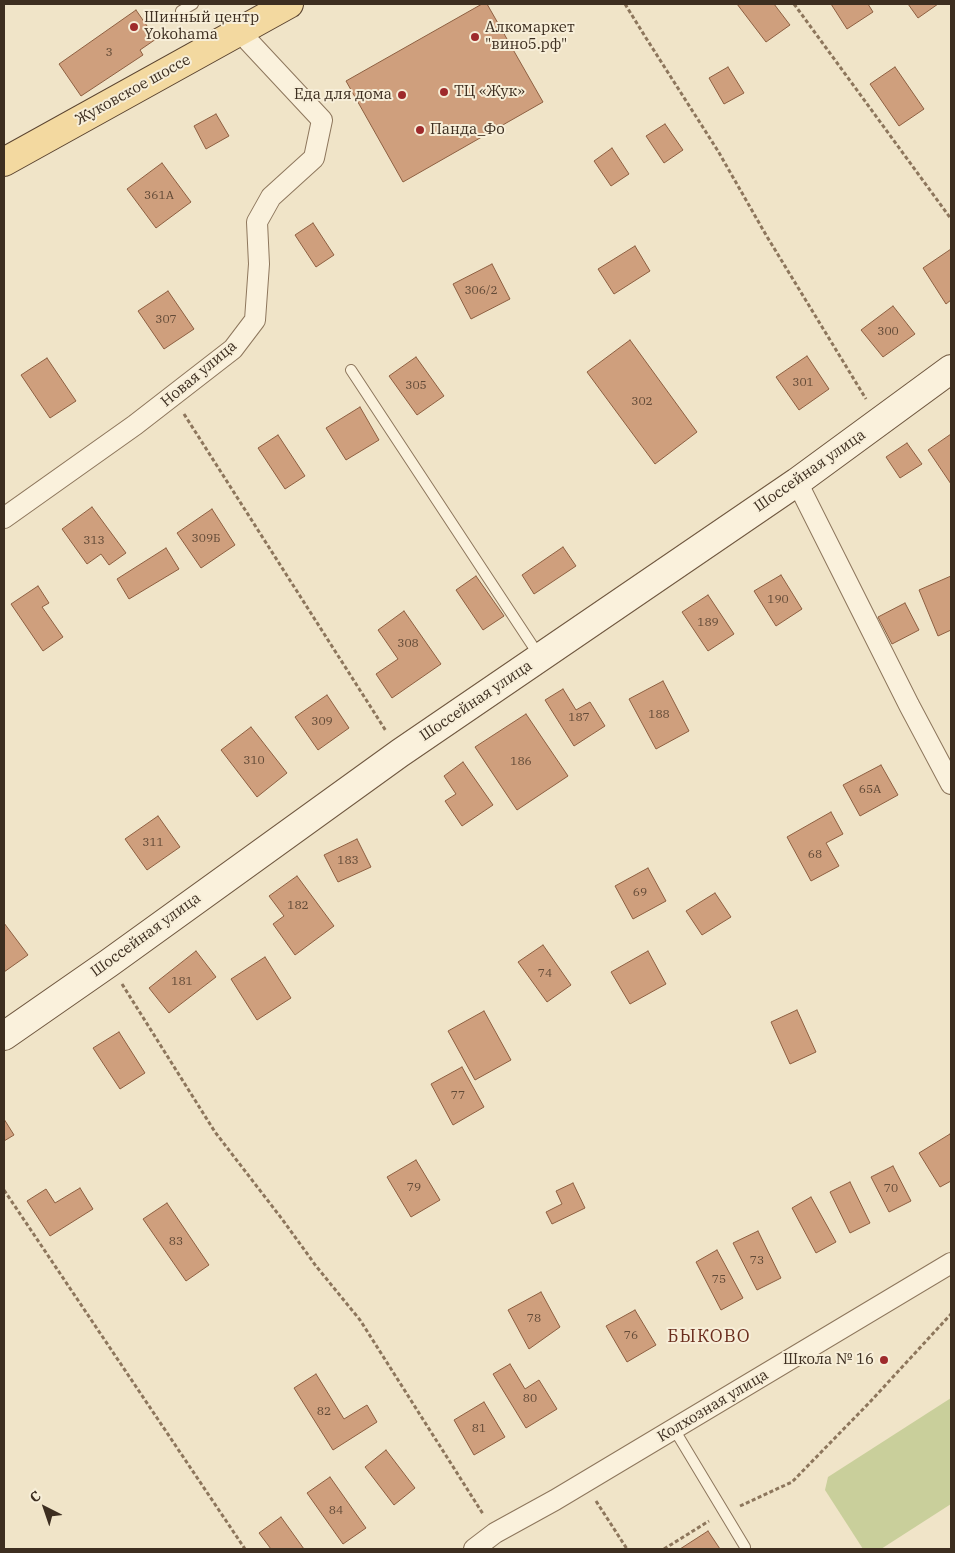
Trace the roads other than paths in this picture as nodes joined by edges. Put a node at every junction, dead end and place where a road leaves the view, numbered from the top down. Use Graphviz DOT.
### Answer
graph roads {
  1 [pos="193,4"];
  2 [pos="289,4"];
  3 [pos="181,10"];
  4 [pos="239,31"];
  5 [pos="4,162"];
  6 [pos="951,369"];
  7 [pos="351,370"];
  8 [pos="797,482"];
  9 [pos="4,518"];
  10 [pos="540,657"];
  11 [pos="951,784"];
  12 [pos="4,1036"];
  13 [pos="951,1263"];
  14 [pos="674,1429"];
  15 [pos="745,1547"];
  16 [pos="474,1549"];
  1 -- 3 [label="lane"];
  2 -- 4 [label="main road, Жуковское шоссе"];
  4 -- 5 [label="main road, Жуковское шоссе"];
  4 -- 9 [label="street, Новая улица"];
  6 -- 8 [label="street, Шоссейная улица"];
  7 -- 10 [label="lane"];
  8 -- 10 [label="street, Шоссейная улица"];
  8 -- 11 [label="street"];
  10 -- 12 [label="street, Шоссейная улица"];
  13 -- 14 [label="street, Колхозная улица"];
  14 -- 15 [label="lane"];
  14 -- 16 [label="street, Колхозная улица"];
}
